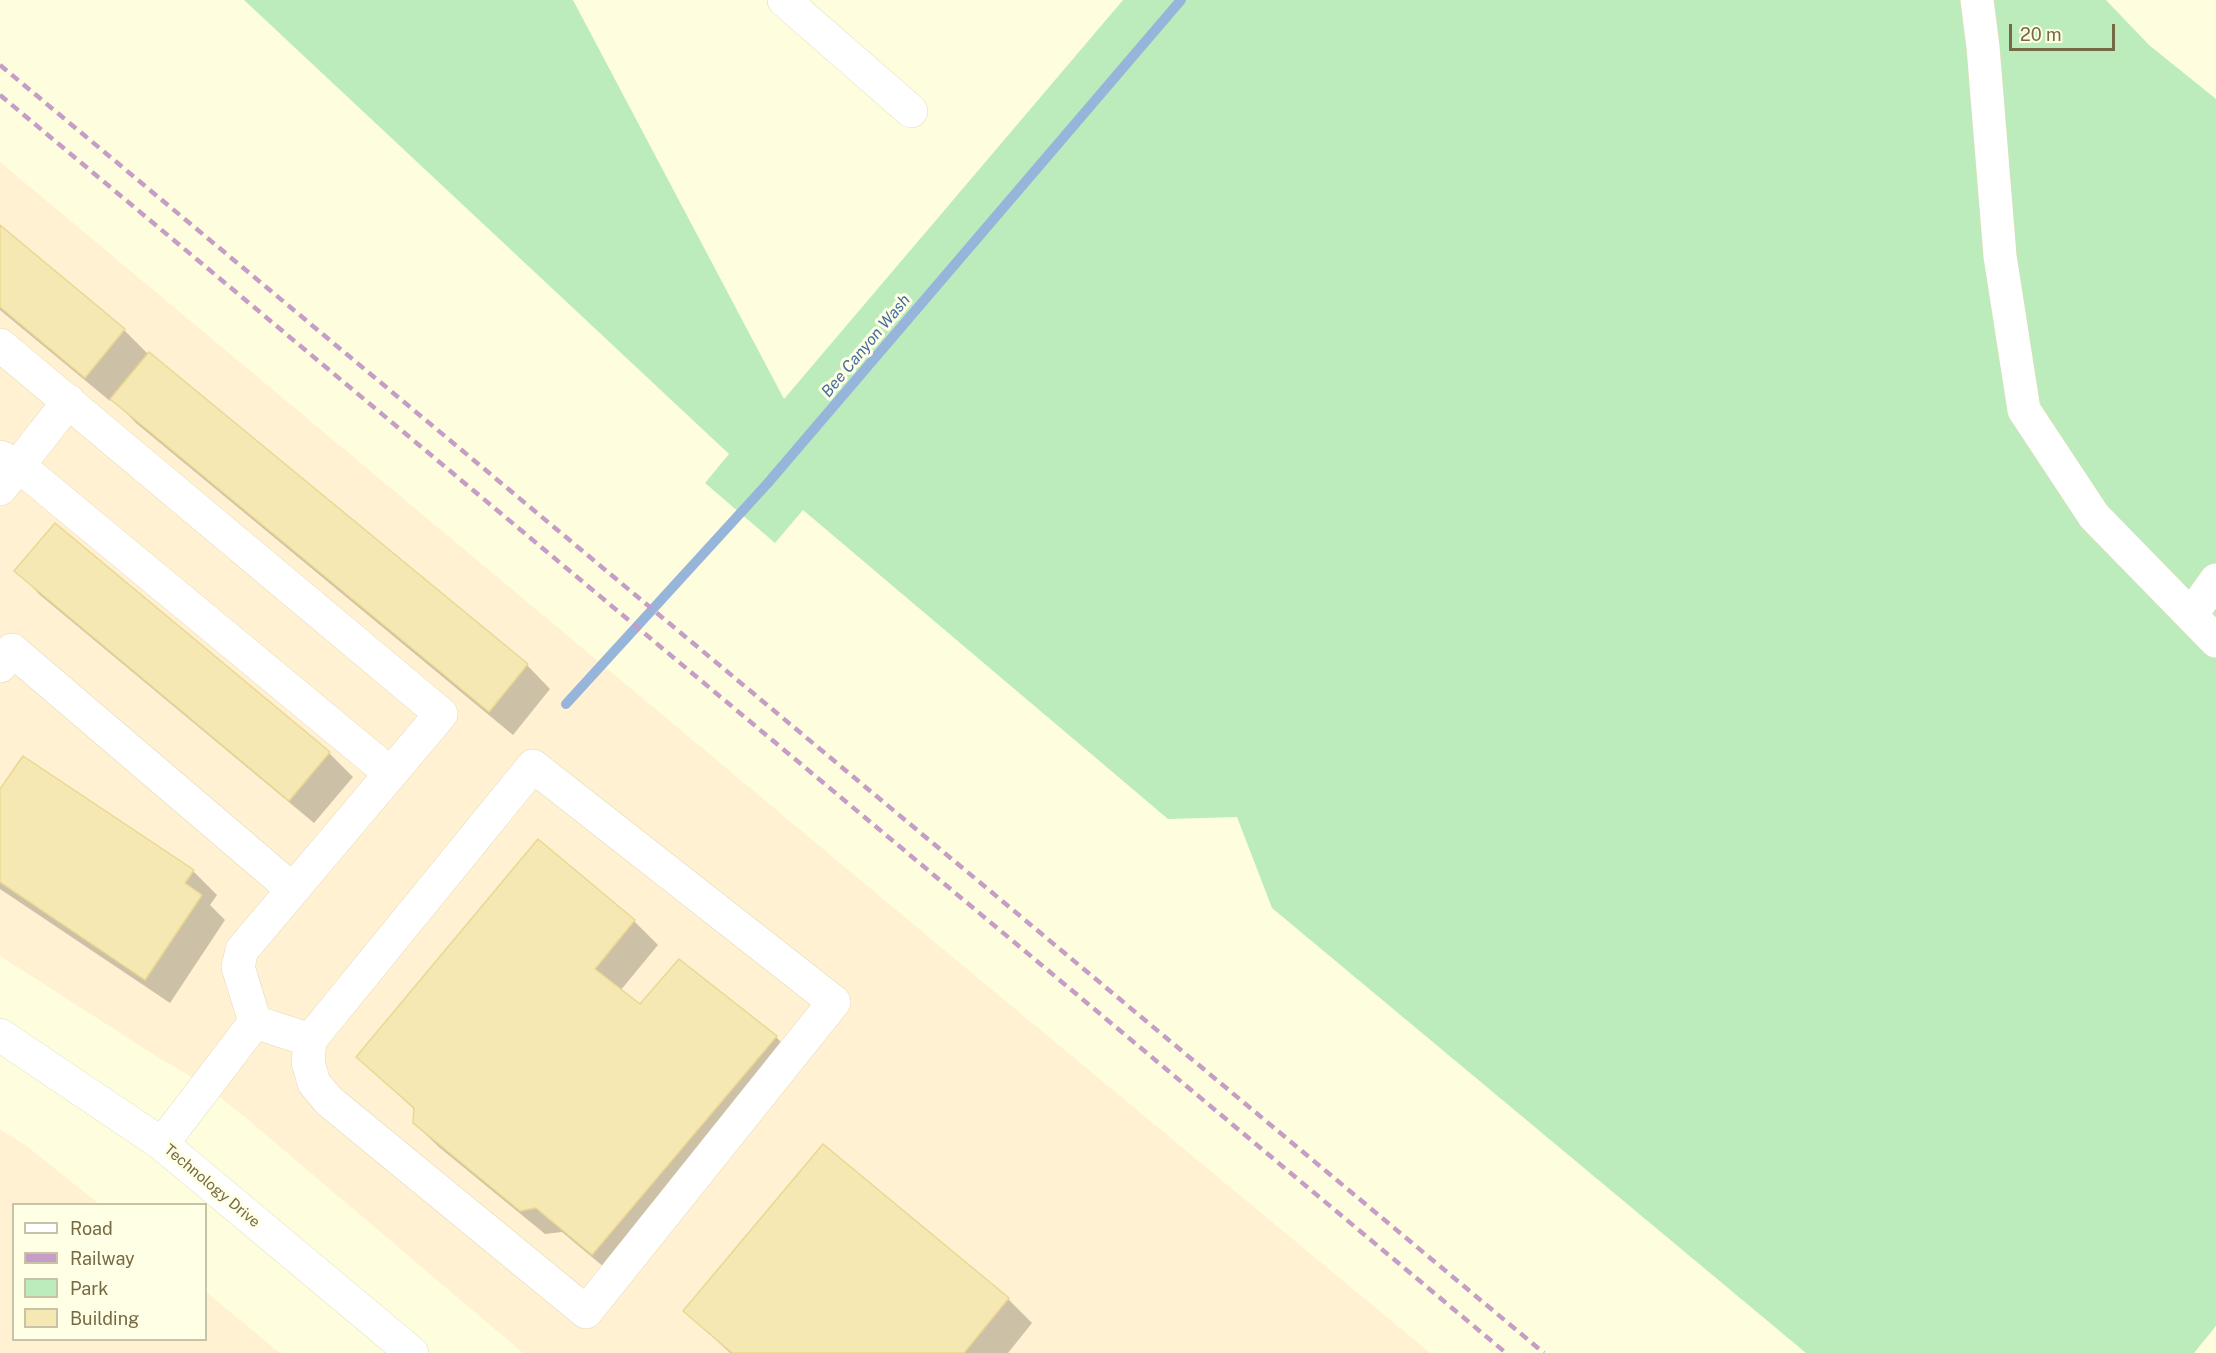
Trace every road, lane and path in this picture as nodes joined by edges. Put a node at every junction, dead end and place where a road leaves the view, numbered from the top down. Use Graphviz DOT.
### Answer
graph roads {
  1 [pos="784,0"];
  2 [pos="1977,0"];
  3 [pos="911,111"];
  4 [pos="0,345"];
  5 [pos="69,401"];
  6 [pos="6,470"];
  7 [pos="2216,580"];
  8 [pos="2190,615"];
  9 [pos="2216,641"];
  10 [pos="0,666"];
  11 [pos="390,773"];
  12 [pos="292,889"];
  13 [pos="255,1022"];
  14 [pos="0,1035"];
  15 [pos="310,1040"];
  16 [pos="162,1144"];
  17 [pos="412,1353"];
  1 -- 3 [label="street"];
  2 -- 8 [label="street"];
  4 -- 5 [label="street"];
  5 -- 6 [label="street"];
  5 -- 11 [label="street"];
  6 -- 11 [label="street"];
  7 -- 8 [label="street"];
  8 -- 9 [label="street"];
  10 -- 12 [label="street"];
  11 -- 12 [label="street"];
  12 -- 13 [label="street"];
  13 -- 15 [label="street"];
  13 -- 16 [label="street"];
  14 -- 16 [label="street, Technology Drive"];
  15 -- 15 [label="street"];
  16 -- 17 [label="street, Technology Drive"];
}
